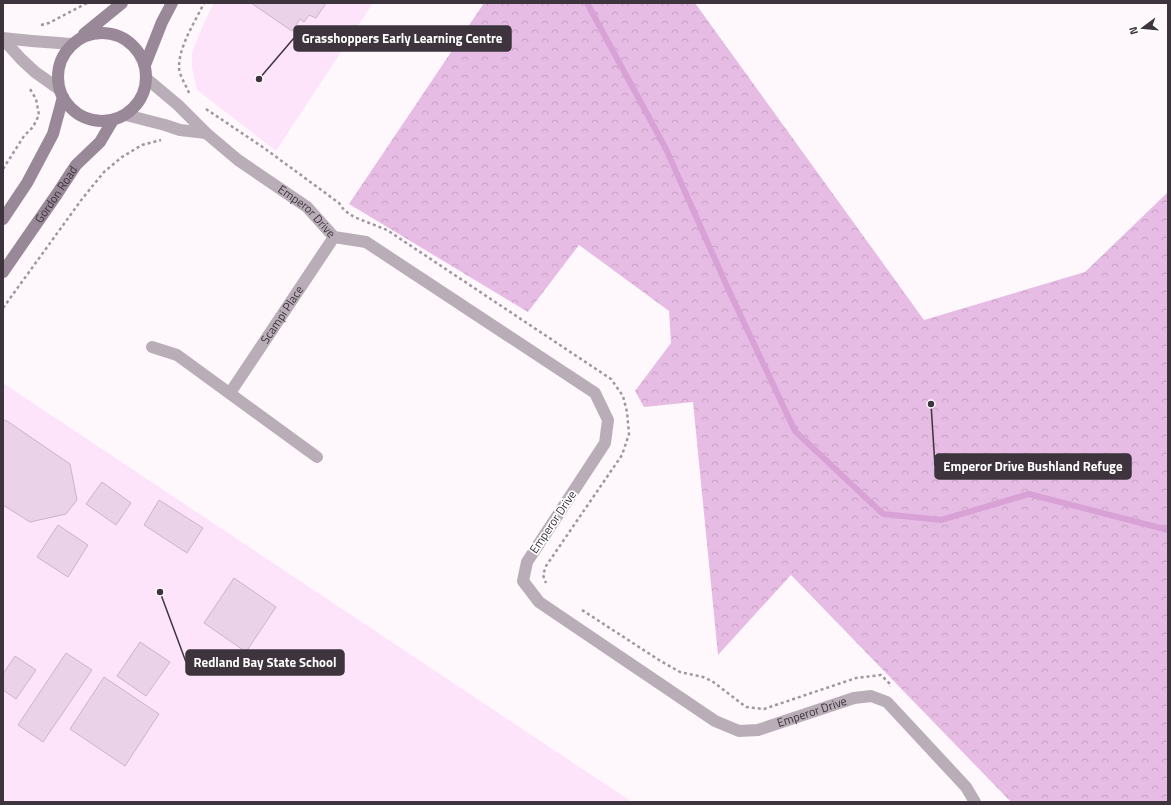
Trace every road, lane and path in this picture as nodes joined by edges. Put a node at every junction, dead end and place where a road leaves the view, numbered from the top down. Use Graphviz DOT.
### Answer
graph roads {
  1 [pos="87,3"];
  2 [pos="122,3"];
  3 [pos="172,3"];
  4 [pos="204,3"];
  5 [pos="34,26"];
  6 [pos="3,38"];
  7 [pos="75,42"];
  8 [pos="145,65"];
  9 [pos="147,79"];
  10 [pos="30,88"];
  11 [pos="61,93"];
  12 [pos="194,98"];
  13 [pos="204,107"];
  14 [pos="126,115"];
  15 [pos="112,120"];
  16 [pos="206,132"];
  17 [pos="161,141"];
  18 [pos="3,169"];
  19 [pos="3,219"];
  20 [pos="334,237"];
  21 [pos="3,272"];
  22 [pos="3,308"];
  23 [pos="152,347"];
  24 [pos="230,393"];
  25 [pos="317,457"];
  26 [pos="549,587"];
  27 [pos="579,608"];
  28 [pos="887,702"];
  29 [pos="975,802"];
  1 -- 5 [label="path"];
  2 -- 7 [label="street"];
  3 -- 8 [label="street"];
  4 -- 12 [label="path"];
  6 -- 7 [label="street"];
  6 -- 11 [label="street"];
  7 -- 8 [label="street"];
  7 -- 11 [label="street"];
  8 -- 9 [label="street"];
  9 -- 14 [label="street"];
  9 -- 16 [label="street, Emperor Drive"];
  10 -- 18 [label="path"];
  11 -- 15 [label="street"];
  11 -- 19 [label="street"];
  13 -- 26 [label="path"];
  14 -- 15 [label="street"];
  14 -- 16 [label="street"];
  15 -- 21 [label="street, Gordon Road"];
  16 -- 20 [label="street, Emperor Drive"];
  17 -- 22 [label="path"];
  20 -- 24 [label="street, Scampi Place"];
  20 -- 28 [label="street, Emperor Drive"];
  23 -- 24 [label="street"];
  24 -- 25 [label="street"];
  27 -- 28 [label="path"];
  28 -- 29 [label="street"];
}
